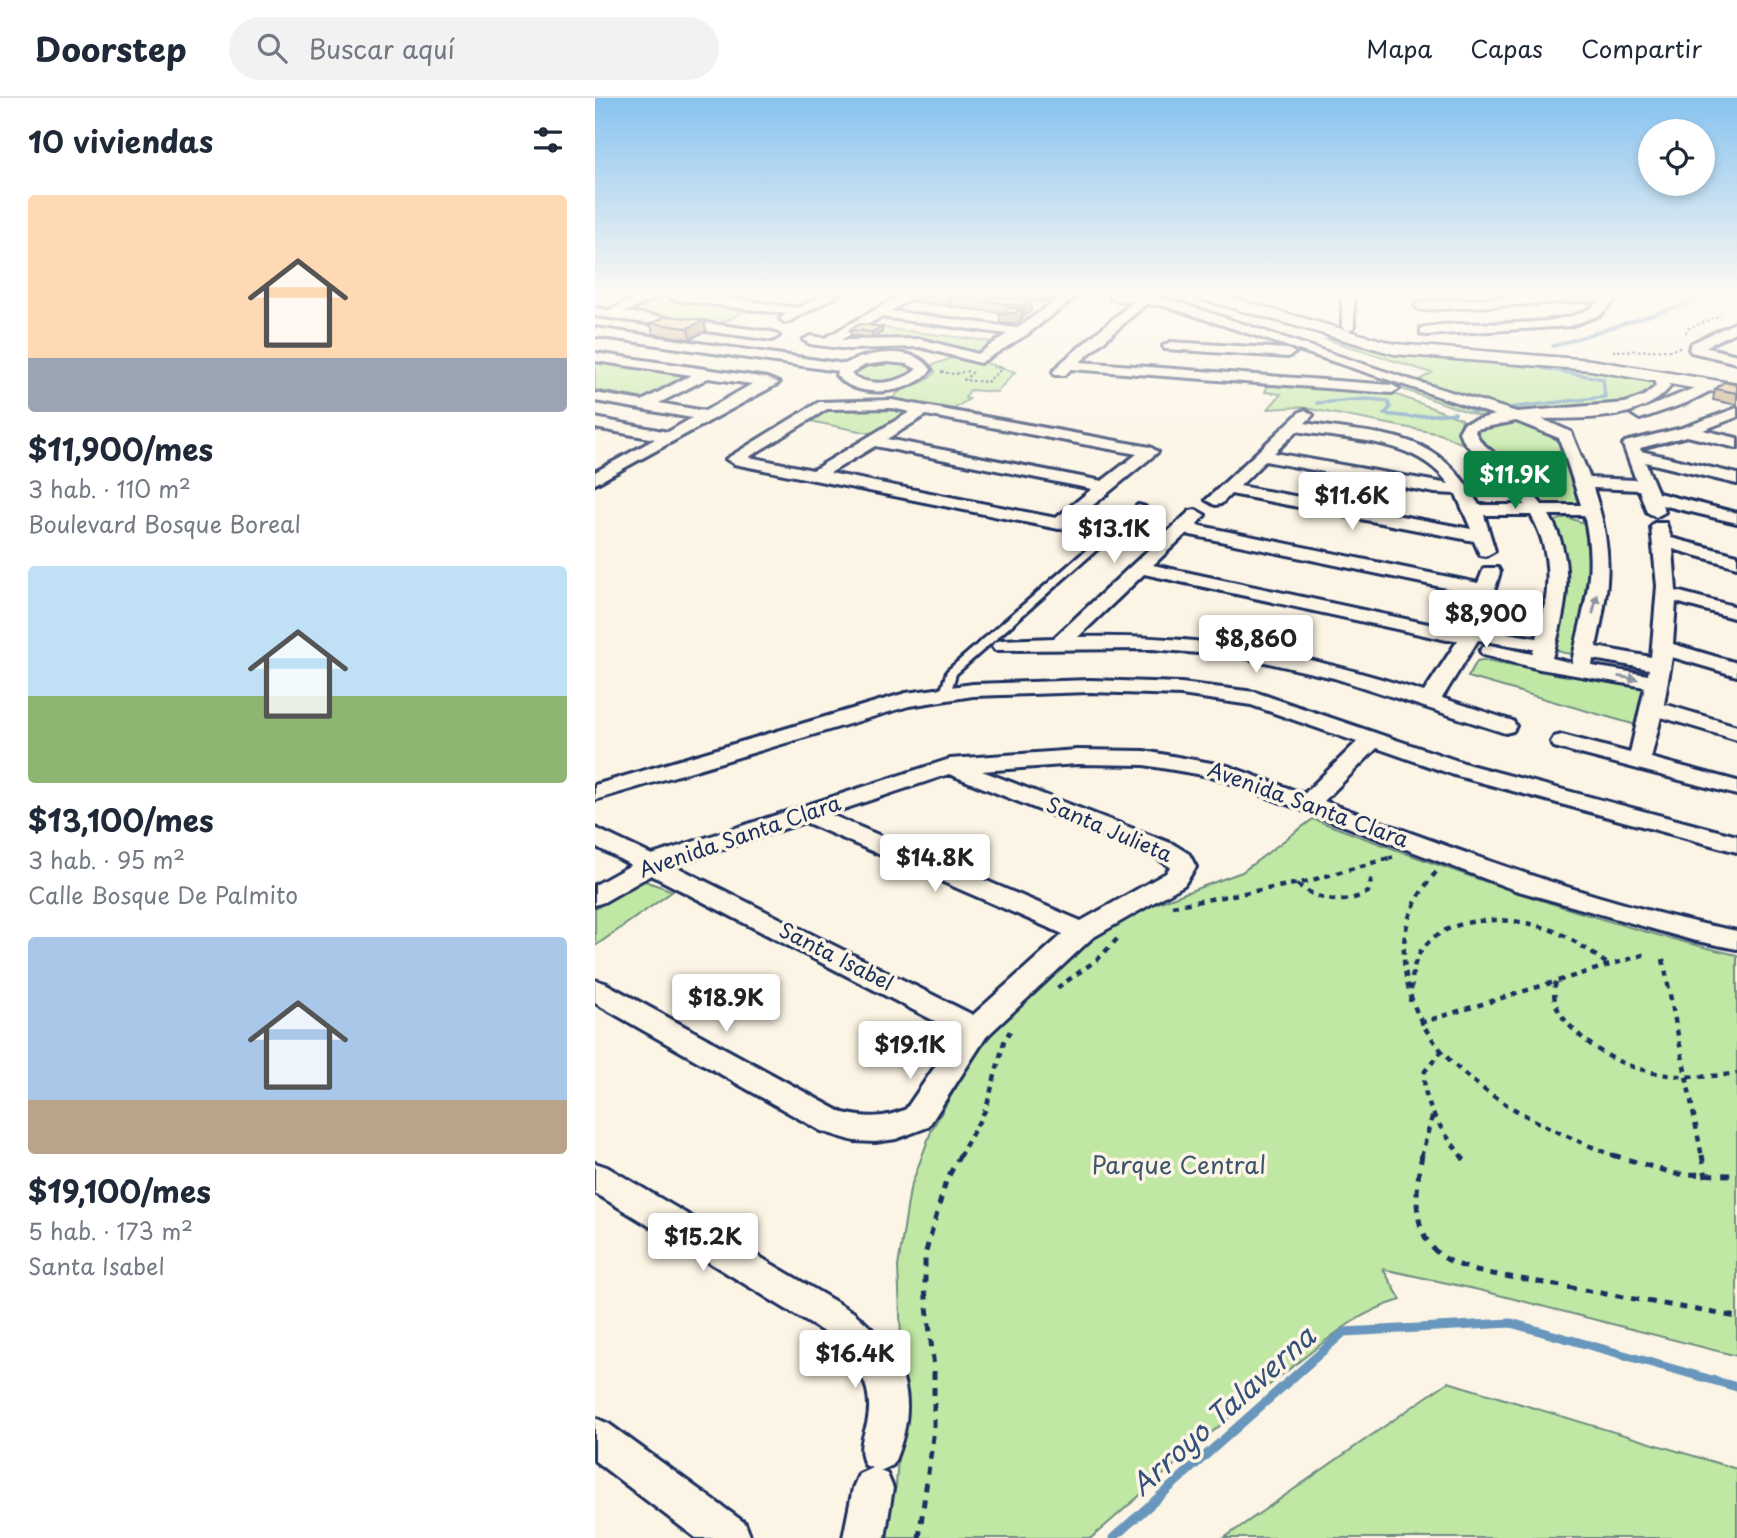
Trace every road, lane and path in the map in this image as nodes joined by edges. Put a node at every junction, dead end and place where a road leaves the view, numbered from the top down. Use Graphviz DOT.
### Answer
graph roads {
  1 [pos="628,362"];
  2 [pos="644,362"];
  3 [pos="671,362"];
  4 [pos="804,362"];
  5 [pos="864,362"];
  6 [pos="913,362"];
  7 [pos="1071,362"];
  8 [pos="1154,362"];
  9 [pos="1338,362"];
  10 [pos="1611,362"];
  11 [pos="1623,362"];
  12 [pos="641,364"];
  13 [pos="662,367"];
  14 [pos="847,368"];
  15 [pos="1146,370"];
  16 [pos="706,373"];
  17 [pos="1660,376"];
  18 [pos="1737,380"];
  19 [pos="1394,384"];
  20 [pos="866,385"];
  21 [pos="889,385"];
  22 [pos="1711,385"];
  23 [pos="1737,390"];
  24 [pos="595,397"];
  25 [pos="884,404"];
  26 [pos="645,405"];
  27 [pos="859,405"];
  28 [pos="924,410"];
  29 [pos="1737,412"];
  30 [pos="707,416"];
  31 [pos="1514,417"];
  32 [pos="1485,419"];
  33 [pos="595,423"];
  34 [pos="1687,431"];
  35 [pos="1566,435"];
  36 [pos="671,437"];
  37 [pos="873,440"];
  38 [pos="1737,443"];
  39 [pos="1633,454"];
  40 [pos="1262,456"];
  41 [pos="603,468"];
  42 [pos="816,475"];
  43 [pos="1581,477"];
  44 [pos="595,479"];
  45 [pos="1737,479"];
  46 [pos="1105,488"];
  47 [pos="1527,494"];
  48 [pos="1468,499"];
  49 [pos="1653,506"];
  50 [pos="1141,507"];
  51 [pos="1538,509"];
  52 [pos="1590,510"];
  53 [pos="1737,519"];
  54 [pos="1737,561"];
  55 [pos="1486,563"];
  56 [pos="1140,568"];
  57 [pos="1667,594"];
  58 [pos="1737,613"];
  59 [pos="1461,637"];
  60 [pos="1060,643"];
  61 [pos="1002,646"];
  62 [pos="1543,654"];
  63 [pos="1583,661"];
  64 [pos="1661,665"];
  65 [pos="1737,670"];
  66 [pos="945,694"];
  67 [pos="1429,702"];
  68 [pos="1652,707"];
  69 [pos="1505,726"];
  70 [pos="1737,733"];
  71 [pos="1373,739"];
  72 [pos="1562,742"];
  73 [pos="1639,762"];
  74 [pos="950,766"];
  75 [pos="1737,788"];
  76 [pos="595,793"];
  77 [pos="1310,802"];
  78 [pos="806,813"];
  79 [pos="595,836"];
  80 [pos="1737,844"];
  81 [pos="1422,847"];
  82 [pos="1447,857"];
  83 [pos="653,863"];
  84 [pos="1373,873"];
  85 [pos="1297,884"];
  86 [pos="595,896"];
  87 [pos="1168,906"];
  88 [pos="1128,928"];
  89 [pos="1082,932"];
  90 [pos="1737,940"];
  91 [pos="1646,954"];
  92 [pos="1663,959"];
  93 [pos="1609,965"];
  94 [pos="1556,982"];
  95 [pos="595,990"];
  96 [pos="1051,991"];
  97 [pos="1410,1004"];
  98 [pos="1420,1023"];
  99 [pos="1013,1027"];
  100 [pos="976,1029"];
  101 [pos="1443,1050"];
  102 [pos="1737,1073"];
  103 [pos="1687,1078"];
  104 [pos="1433,1113"];
  105 [pos="1464,1160"];
  106 [pos="1737,1175"];
  107 [pos="595,1176"];
  108 [pos="1706,1177"];
  109 [pos="1737,1317"];
  110 [pos="595,1437"];
  111 [pos="730,1538"];
  112 [pos="864,1538"];
  113 [pos="919,1538"];
  1 -- 12 [label="street"];
  2 -- 12 [label="street"];
  3 -- 13 [label="street"];
  4 -- 14 [label="street"];
  5 -- 14 [label="street"];
  6 -- 21 [label="street"];
  7 -- 15 [label="street"];
  8 -- 15 [label="street"];
  9 -- 19 [label="street"];
  10 -- 17 [label="street"];
  11 -- 18 [label="street"];
  12 -- 13 [label="street"];
  13 -- 16 [label="street"];
  14 -- 20 [label="street"];
  15 -- 19 [label="street"];
  16 -- 26 [label="street"];
  16 -- 30 [label="street"];
  17 -- 22 [label="street"];
  17 -- 31 [label="street"];
  19 -- 31 [label="street"];
  19 -- 32 [label="street"];
  20 -- 21 [label="street"];
  20 -- 27 [label="street"];
  21 -- 25 [label="street"];
  22 -- 23 [label="street"];
  22 -- 35 [label="street"];
  24 -- 26 [label="street"];
  25 -- 27 [label="street"];
  25 -- 28 [label="street"];
  26 -- 30 [label="street"];
  27 -- 42 [label="street"];
  28 -- 37 [label="street"];
  28 -- 46 [label="street"];
  29 -- 34 [label="street"];
  30 -- 36 [label="street"];
  31 -- 32 [label="street"];
  31 -- 35 [label="street"];
  32 -- 47 [label="street"];
  33 -- 36 [label="street"];
  34 -- 38 [label="street"];
  34 -- 39 [label="street"];
  35 -- 43 [label="street"];
  36 -- 41 [label="street"];
  37 -- 42 [label="street"];
  37 -- 46 [label="street"];
  39 -- 45 [label="street"];
  39 -- 49 [label="street"];
  40 -- 48 [label="street"];
  40 -- 48 [label="street"];
  40 -- 55 [label="street"];
  41 -- 44 [label="street"];
  42 -- 46 [label="street"];
  43 -- 49 [label="street"];
  43 -- 52 [label="street"];
  47 -- 48 [label="street"];
  47 -- 51 [label="street"];
  48 -- 51 [label="street"];
  48 -- 55 [label="street"];
  49 -- 53 [label="street"];
  49 -- 54 [label="street"];
  49 -- 57 [label="street"];
  50 -- 66 [label="lane"];
  51 -- 52 [label="street"];
  51 -- 62 [label="street"];
  63 -- 52 [label="street, one-way"];
  55 -- 56 [label="street"];
  55 -- 59 [label="street"];
  56 -- 59 [label="street"];
  56 -- 60 [label="street"];
  57 -- 58 [label="street"];
  57 -- 64 [label="street"];
  59 -- 62 [label="street"];
  59 -- 67 [label="street"];
  60 -- 61 [label="street"];
  60 -- 67 [label="street"];
  62 -- 63 [label="street"];
  63 -- 64 [label="street"];
  64 -- 65 [label="street"];
  64 -- 68 [label="street"];
  66 -- 71 [label="street"];
  66 -- 76 [label="street"];
  67 -- 69 [label="street"];
  68 -- 70 [label="street"];
  68 -- 73 [label="street"];
  71 -- 77 [label="street"];
  71 -- 80 [label="street"];
  72 -- 73 [label="street"];
  73 -- 75 [label="street"];
  74 -- 77 [label="street, Avenida Santa Clara"];
  74 -- 78 [label="street, Avenida Santa Clara"];
  74 -- 89 [label="street, Santa Julieta"];
  77 -- 81 [label="street, Avenida Santa Clara"];
  78 -- 83 [label="street, Avenida Santa Clara"];
  78 -- 89 [label="street"];
  79 -- 83 [label="street, Santa Isabel"];
  81 -- 82 [label="street, Avenida Santa Clara"];
  81 -- 85 [label="path"];
  82 -- 90 [label="street, Avenida Santa Clara"];
  82 -- 97 [label="path"];
  83 -- 86 [label="street, Avenida Santa Clara"];
  83 -- 100 [label="street, Santa Isabel"];
  84 -- 85 [label="path"];
  85 -- 87 [label="path"];
  88 -- 96 [label="path"];
  89 -- 100 [label="street"];
  91 -- 93 [label="path"];
  92 -- 103 [label="path"];
  93 -- 94 [label="path"];
  93 -- 97 [label="path"];
  94 -- 98 [label="path"];
  94 -- 103 [label="path"];
  95 -- 100 [label="street"];
  97 -- 98 [label="path"];
  98 -- 101 [label="path"];
  99 -- 113 [label="path"];
  101 -- 104 [label="path"];
  101 -- 108 [label="path"];
  102 -- 103 [label="path"];
  103 -- 108 [label="path"];
  104 -- 105 [label="path"];
  104 -- 109 [label="path"];
  106 -- 108 [label="path"];
  107 -- 112 [label="street"];
  110 -- 111 [label="street"];
}
